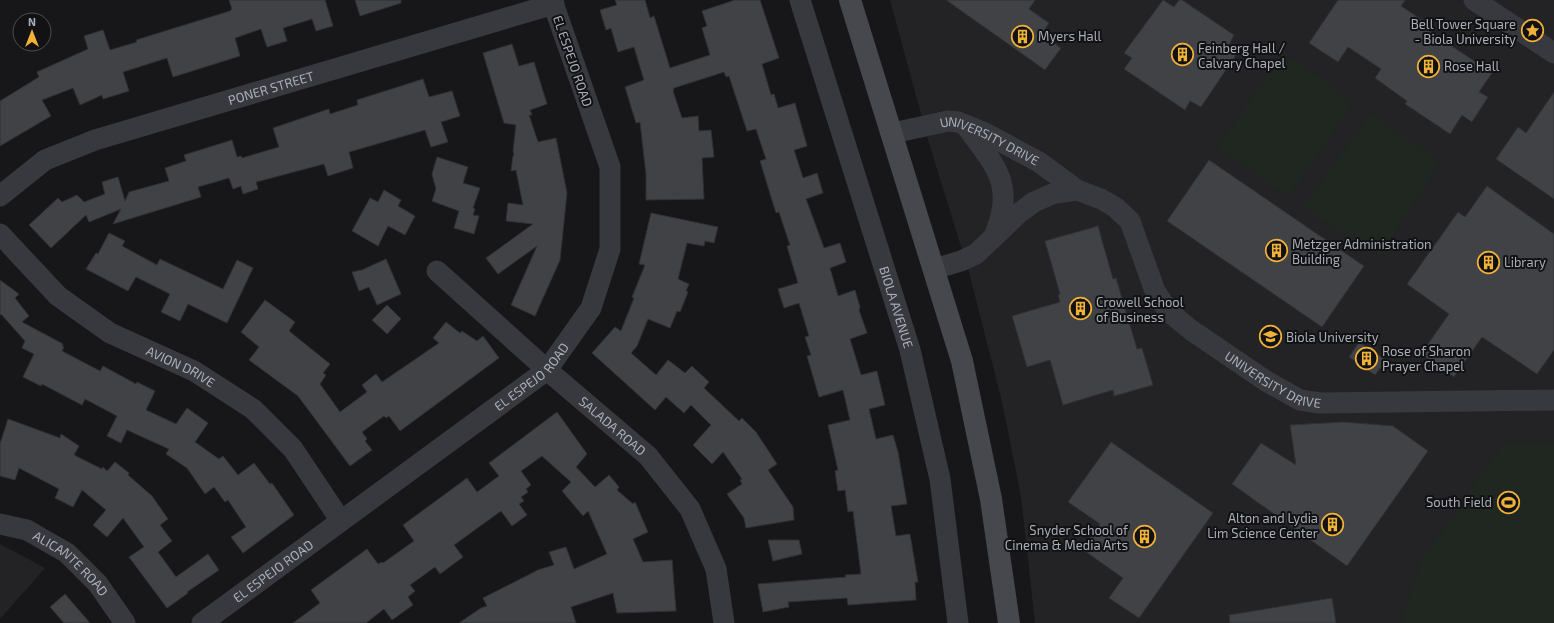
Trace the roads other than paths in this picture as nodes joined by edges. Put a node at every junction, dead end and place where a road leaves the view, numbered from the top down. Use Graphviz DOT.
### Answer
graph roads {
  1 [pos="800,0"];
  2 [pos="850,0"];
  3 [pos="1474,0"];
  4 [pos="553,2"];
  5 [pos="1554,53"];
  6 [pos="965,125"];
  7 [pos="893,134"];
  8 [pos="1077,190"];
  9 [pos="0,196"];
  10 [pos="0,234"];
  11 [pos="994,237"];
  12 [pos="934,269"];
  13 [pos="437,271"];
  14 [pos="548,370"];
  15 [pos="1554,400"];
  16 [pos="341,522"];
  17 [pos="0,524"];
  18 [pos="125,623"];
  19 [pos="202,623"];
  20 [pos="724,623"];
  21 [pos="958,623"];
  22 [pos="1009,623"];
  1 -- 21 [label="street, BIOLA AVENUE"];
  2 -- 7 [label="street"];
  3 -- 5 [label="street"];
  4 -- 9 [label="street, PONER STREET"];
  4 -- 14 [label="street, EL ESPEJO ROAD"];
  6 -- 7 [label="street, UNIVERSITY DRIVE"];
  6 -- 8 [label="street, UNIVERSITY DRIVE"];
  6 -- 11 [label="street"];
  7 -- 12 [label="street"];
  8 -- 11 [label="street, UNIVERSITY DRIVE"];
  8 -- 15 [label="street, UNIVERSITY DRIVE"];
  10 -- 16 [label="street, AVION DRIVE"];
  11 -- 12 [label="street, UNIVERSITY DRIVE"];
  12 -- 22 [label="street"];
  13 -- 14 [label="street, SALADA ROAD"];
  14 -- 16 [label="street, EL ESPEJO ROAD"];
  14 -- 20 [label="street, SALADA ROAD"];
  16 -- 19 [label="street, EL ESPEJO ROAD"];
  17 -- 18 [label="street, ALICANTE ROAD"];
}
